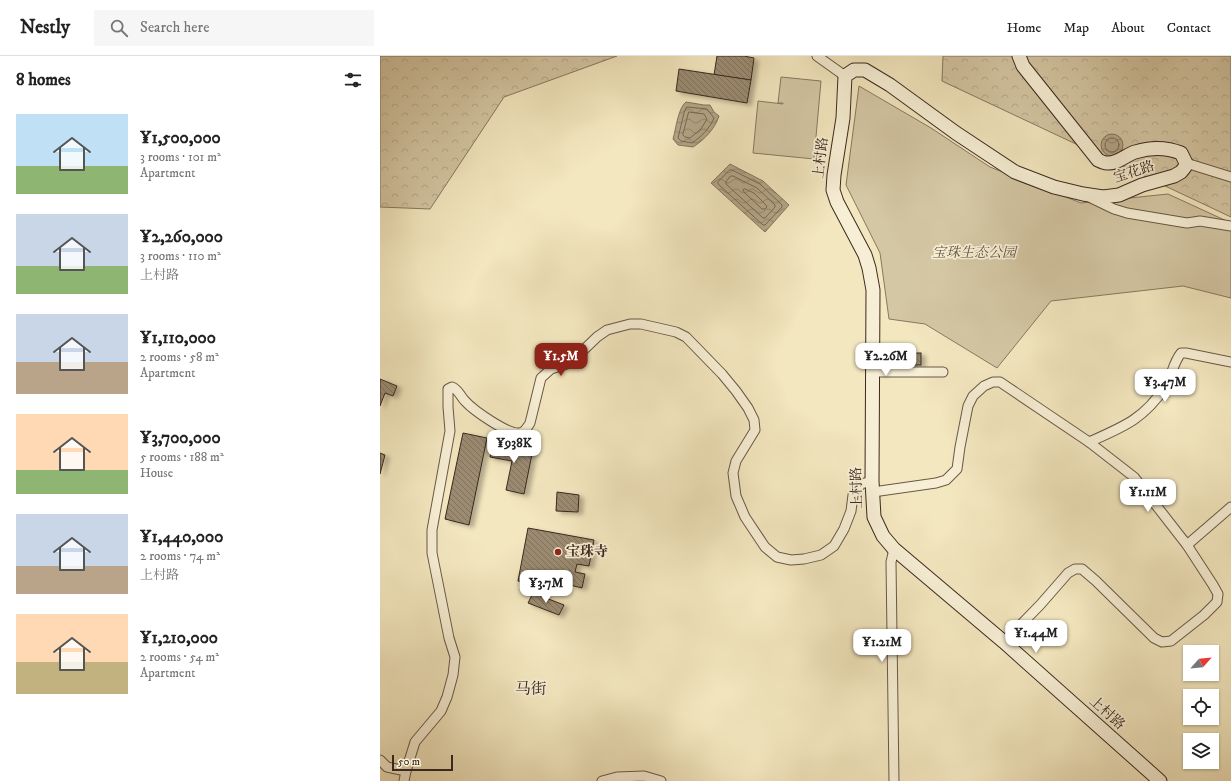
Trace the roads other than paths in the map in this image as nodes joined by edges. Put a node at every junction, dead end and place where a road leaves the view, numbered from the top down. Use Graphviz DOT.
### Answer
graph roads {
  1 [pos="817,56"];
  2 [pos="1018,56"];
  3 [pos="845,76"];
  4 [pos="1186,163"];
  5 [pos="1231,177"];
  6 [pos="1083,194"];
  7 [pos="1231,226"];
  8 [pos="1231,362"];
  9 [pos="873,372"];
  10 [pos="943,372"];
  11 [pos="1089,442"];
  12 [pos="873,487"];
  13 [pos="1231,507"];
  14 [pos="1186,545"];
  15 [pos="894,549"];
  16 [pos="1004,642"];
  17 [pos="380,760"];
  18 [pos="406,771"];
  19 [pos="404,781"];
  20 [pos="602,781"];
  21 [pos="661,781"];
  22 [pos="894,781"];
  23 [pos="1160,781"];
  1 -- 3 [label="street"];
  2 -- 4 [label="street, 宝花路"];
  3 -- 6 [label="street, 宝花路"];
  3 -- 9 [label="street, 上村路"];
  4 -- 5 [label="street"];
  4 -- 6 [label="street, 宝花路"];
  6 -- 7 [label="street"];
  8 -- 11 [label="street"];
  9 -- 10 [label="street"];
  9 -- 12 [label="street, 上村路"];
  11 -- 12 [label="street"];
  11 -- 14 [label="street"];
  12 -- 15 [label="street, 上村路"];
  12 -- 18 [label="street"];
  13 -- 14 [label="street"];
  14 -- 16 [label="street"];
  15 -- 16 [label="street, 上村路"];
  15 -- 22 [label="street"];
  16 -- 23 [label="street, 上村路"];
  17 -- 18 [label="street"];
  18 -- 19 [label="street"];
  20 -- 21 [label="street"];
}
